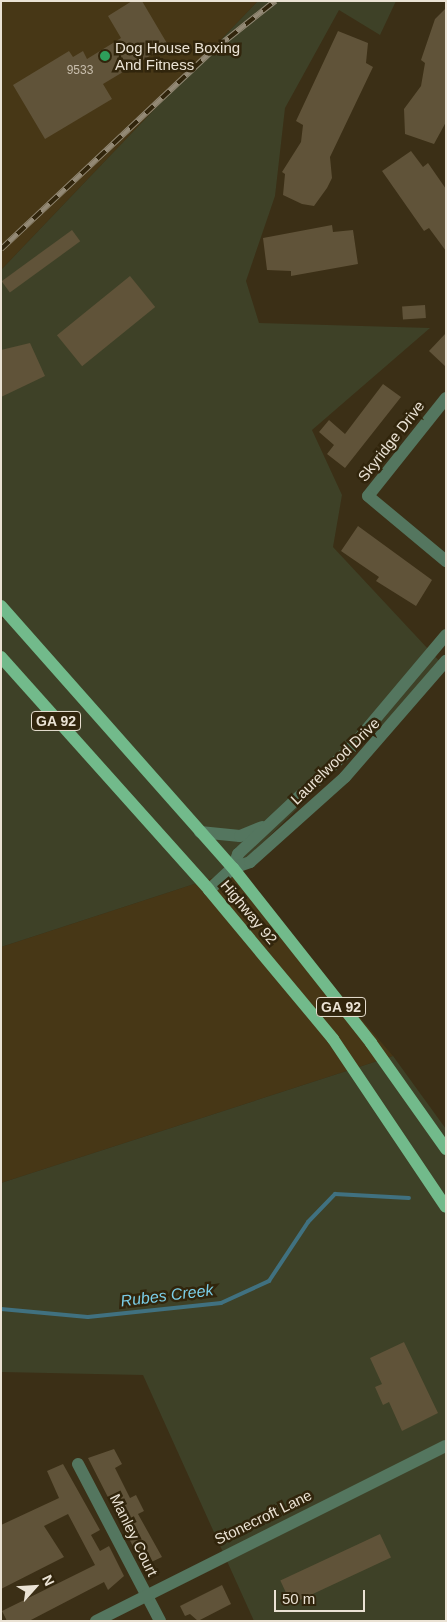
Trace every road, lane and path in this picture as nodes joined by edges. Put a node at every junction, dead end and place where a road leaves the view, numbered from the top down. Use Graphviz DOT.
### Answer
graph roads {
  1 [pos="446,398"];
  2 [pos="446,561"];
  3 [pos="1,606"];
  4 [pos="446,635"];
  5 [pos="1,658"];
  6 [pos="446,661"];
  7 [pos="268,824"];
  8 [pos="200,832"];
  9 [pos="233,868"];
  10 [pos="209,890"];
  11 [pos="446,1148"];
  12 [pos="446,1207"];
  13 [pos="446,1446"];
  14 [pos="78,1464"];
  15 [pos="145,1594"];
  16 [pos="96,1621"];
  17 [pos="160,1621"];
  1 -- 2 [label="street, Skyridge Drive"];
  3 -- 8 [label="main road, Highway 92 / GA 92"];
  4 -- 7 [label="street, Laurelwood Drive"];
  5 -- 10 [label="main road, Highway 92 / GA 92"];
  6 -- 9 [label="street, Laurelwood Drive"];
  7 -- 8 [label="street, Laurelwood Drive"];
  7 -- 9 [label="street, Laurelwood Drive"];
  8 -- 9 [label="main road, Highway 92 / GA 92"];
  9 -- 10 [label="street, Laurelwood Drive"];
  9 -- 11 [label="main road, Highway 92 / GA 92"];
  10 -- 12 [label="main road, Highway 92 / GA 92"];
  13 -- 15 [label="street, Stonecroft Lane"];
  14 -- 15 [label="street, Manley Court"];
  15 -- 16 [label="street, Stonecroft Lane"];
  15 -- 17 [label="street, Manley Court"];
}
